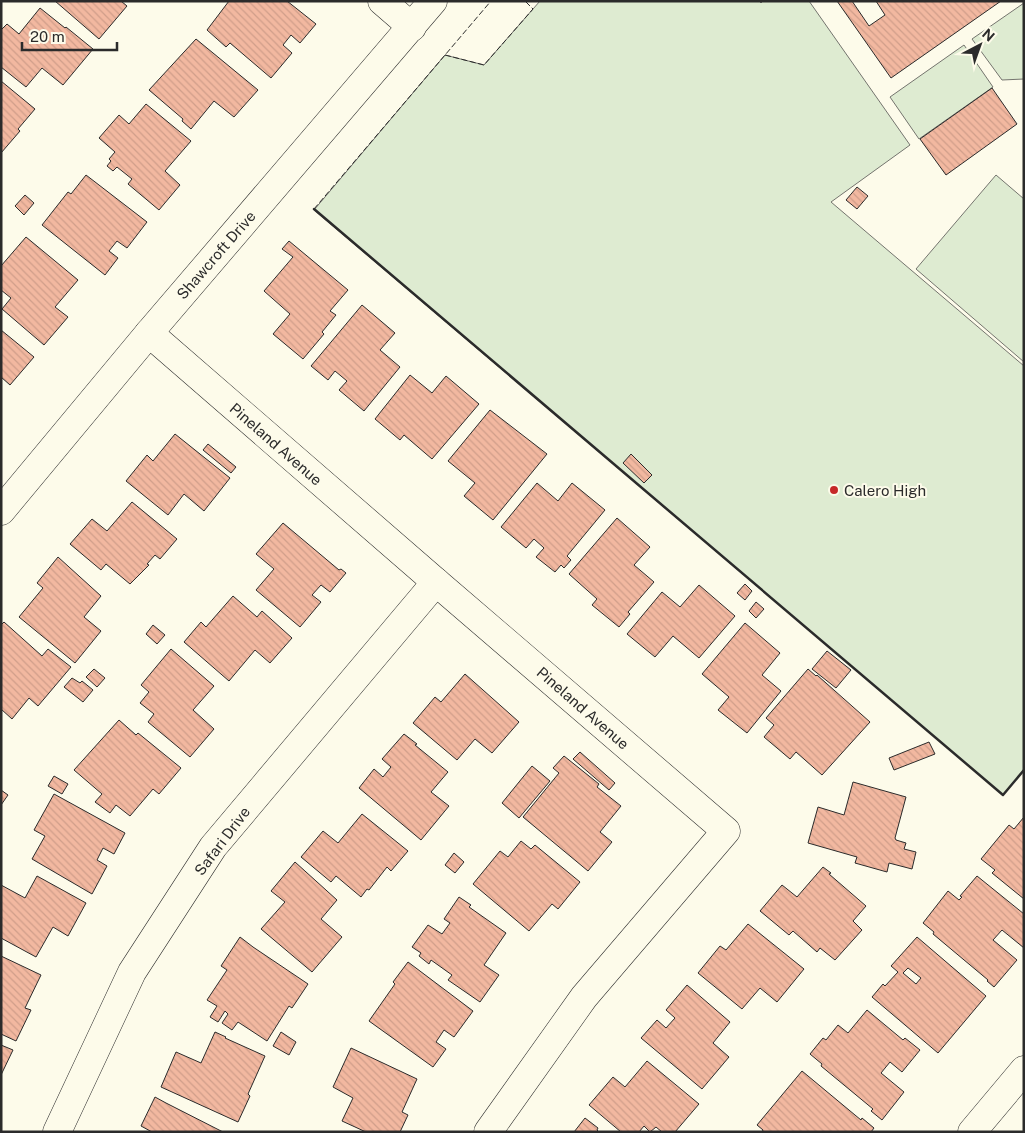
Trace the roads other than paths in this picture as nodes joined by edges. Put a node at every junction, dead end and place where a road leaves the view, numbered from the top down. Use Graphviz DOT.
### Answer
graph roads {
  1 [pos="382,1"];
  2 [pos="433,1"];
  3 [pos="412,27"];
  4 [pos="149,333"];
  5 [pos="1,511"];
  6 [pos="436,582"];
  7 [pos="1024,1070"];
  8 [pos="977,1130"];
  9 [pos="57,1132"];
  10 [pos="488,1132"];
  1 -- 3 [label="street"];
  2 -- 3 [label="street, Shawcroft Drive"];
  3 -- 4 [label="street, Shawcroft Drive"];
  4 -- 5 [label="street, Shawcroft Drive"];
  4 -- 6 [label="street, Pineland Avenue"];
  6 -- 9 [label="street, Safari Drive"];
  6 -- 10 [label="street, Pineland Avenue"];
  7 -- 8 [label="street"];
}
